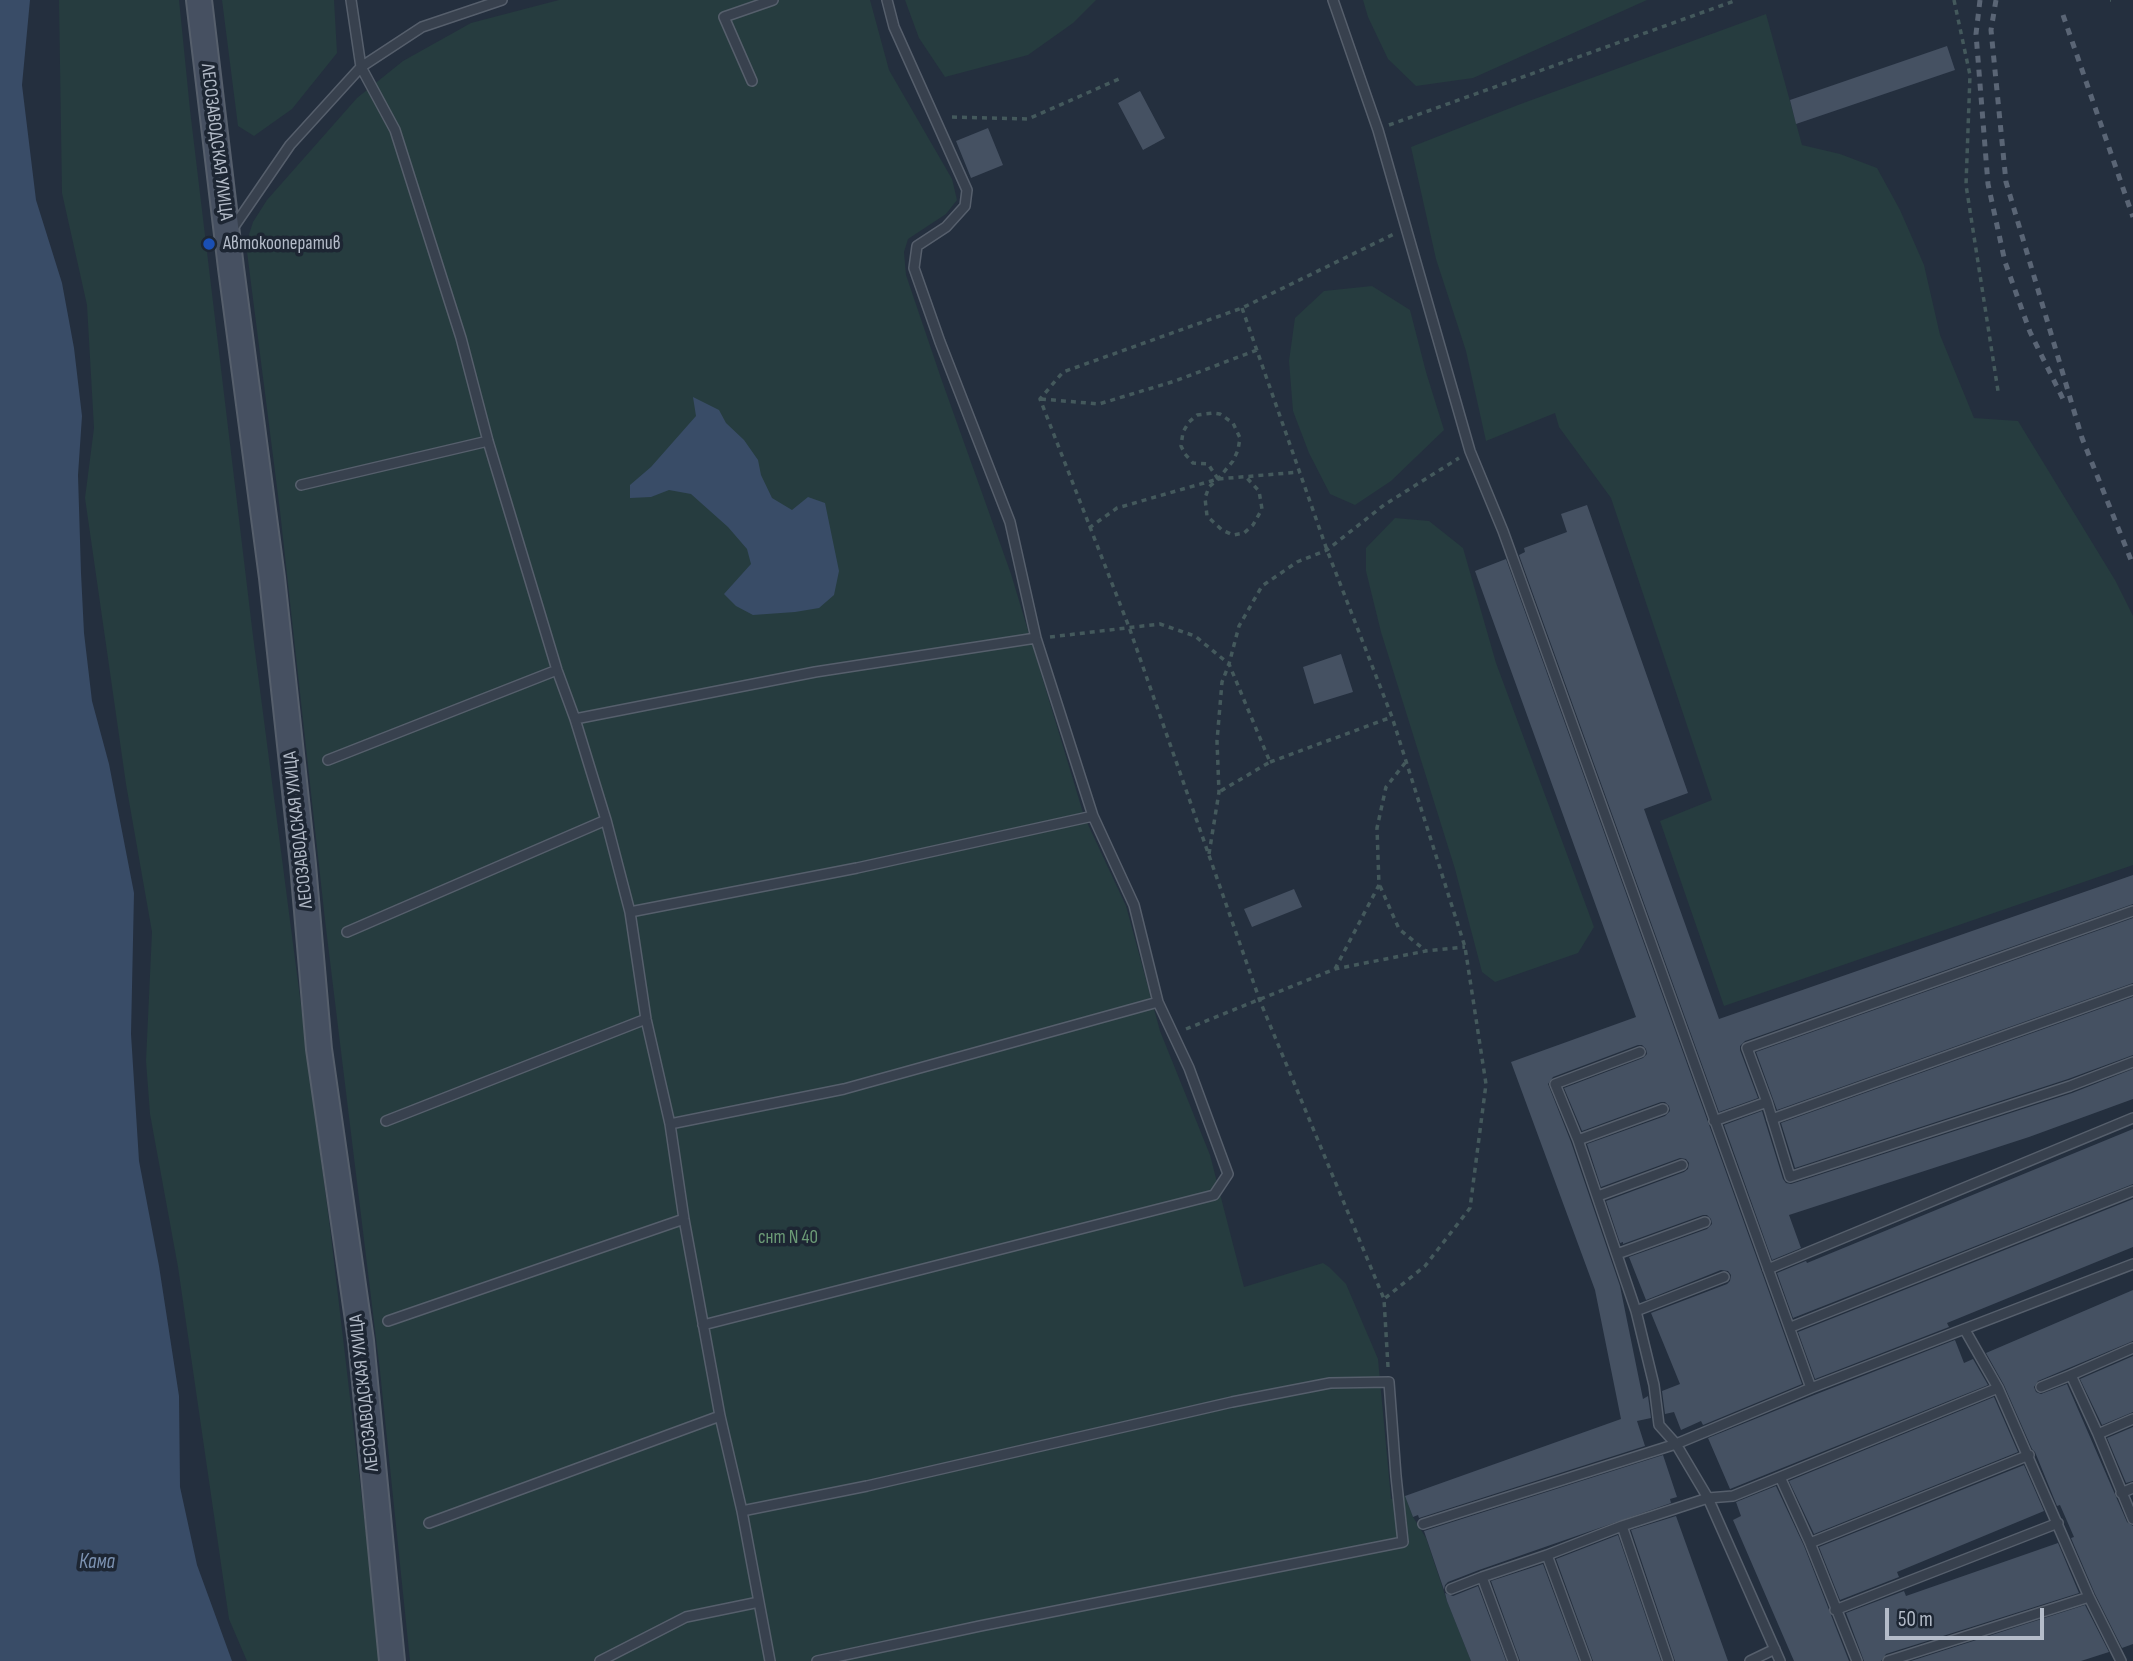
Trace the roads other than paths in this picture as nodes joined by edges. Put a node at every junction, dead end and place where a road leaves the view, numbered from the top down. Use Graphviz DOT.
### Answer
graph roads {
  1 [pos="199,0"];
  2 [pos="351,0"];
  3 [pos="502,0"];
  4 [pos="773,0"];
  5 [pos="887,0"];
  6 [pos="1333,0"];
  7 [pos="361,67"];
  8 [pos="752,81"];
  9 [pos="228,236"];
  10 [pos="488,441"];
  11 [pos="301,485"];
  12 [pos="1036,638"];
  13 [pos="557,670"];
  14 [pos="575,719"];
  15 [pos="328,760"];
  16 [pos="1093,816"];
  17 [pos="606,820"];
  18 [pos="2133,911"];
  19 [pos="630,912"];
  20 [pos="347,932"];
  21 [pos="2133,990"];
  22 [pos="1158,1002"];
  23 [pos="646,1019"];
  24 [pos="1640,1052"];
  25 [pos="2133,1062"];
  26 [pos="1767,1102"];
  27 [pos="1662,1109"];
  28 [pos="2133,1118"];
  29 [pos="1772,1119"];
  30 [pos="387,1121"];
  31 [pos="1714,1121"];
  32 [pos="670,1124"];
  33 [pos="1578,1140"];
  34 [pos="1682,1165"];
  35 [pos="2133,1191"];
  36 [pos="1598,1196"];
  37 [pos="684,1219"];
  38 [pos="1705,1222"];
  39 [pos="1618,1254"];
  40 [pos="2133,1264"];
  41 [pos="1768,1269"];
  42 [pos="1724,1277"];
  43 [pos="1636,1311"];
  44 [pos="388,1321"];
  45 [pos="703,1325"];
  46 [pos="1791,1328"];
  47 [pos="1965,1330"];
  48 [pos="2133,1348"];
  49 [pos="2071,1375"];
  50 [pos="2041,1387"];
  51 [pos="1811,1388"];
  52 [pos="1998,1388"];
  53 [pos="720,1416"];
  54 [pos="2133,1419"];
  55 [pos="2098,1434"];
  56 [pos="1676,1444"];
  57 [pos="2029,1455"];
  58 [pos="1780,1477"];
  59 [pos="2133,1488"];
  60 [pos="2121,1493"];
  61 [pos="1708,1498"];
  62 [pos="742,1511"];
  63 [pos="2133,1519"];
  64 [pos="429,1523"];
  65 [pos="2058,1523"];
  66 [pos="1423,1524"];
  67 [pos="1622,1526"];
  68 [pos="1810,1542"];
  69 [pos="1547,1555"];
  70 [pos="1482,1577"];
  71 [pos="1451,1589"];
  72 [pos="2089,1597"];
  73 [pos="759,1602"];
  74 [pos="1835,1610"];
  75 [pos="1775,1649"];
  76 [pos="2120,1659"];
  77 [pos="392,1661"];
  78 [pos="600,1661"];
  79 [pos="770,1661"];
  80 [pos="817,1661"];
  81 [pos="1513,1661"];
  82 [pos="1586,1661"];
  83 [pos="1668,1661"];
  84 [pos="1750,1661"];
  85 [pos="1780,1661"];
  86 [pos="1857,1661"];
  87 [pos="1888,1661"];
  88 [pos="2108,1661"];
  1 -- 9 [label="street, ЛЕСОЗАВОДСКАЯ УЛИЦА"];
  2 -- 7 [label="lane"];
  3 -- 7 [label="lane"];
  4 -- 8 [label="lane"];
  5 -- 12 [label="lane"];
  6 -- 31 [label="lane"];
  7 -- 9 [label="lane"];
  7 -- 10 [label="lane"];
  9 -- 77 [label="street, ЛЕСОЗАВОДСКАЯ УЛИЦА"];
  10 -- 11 [label="lane"];
  10 -- 13 [label="lane"];
  12 -- 14 [label="lane"];
  12 -- 16 [label="lane"];
  13 -- 14 [label="lane"];
  13 -- 15 [label="lane"];
  14 -- 17 [label="lane"];
  16 -- 19 [label="lane"];
  16 -- 22 [label="lane"];
  17 -- 19 [label="lane"];
  17 -- 20 [label="lane"];
  18 -- 26 [label="lane"];
  19 -- 23 [label="lane"];
  21 -- 29 [label="lane"];
  22 -- 32 [label="lane"];
  22 -- 45 [label="lane"];
  23 -- 30 [label="lane"];
  23 -- 32 [label="lane"];
  24 -- 33 [label="lane"];
  25 -- 29 [label="lane"];
  26 -- 29 [label="lane"];
  26 -- 31 [label="lane"];
  27 -- 33 [label="lane"];
  28 -- 41 [label="lane"];
  31 -- 41 [label="lane"];
  32 -- 37 [label="lane"];
  33 -- 36 [label="lane"];
  34 -- 36 [label="lane"];
  35 -- 46 [label="lane"];
  36 -- 39 [label="lane"];
  37 -- 44 [label="lane"];
  37 -- 45 [label="lane"];
  38 -- 39 [label="lane"];
  39 -- 43 [label="lane"];
  40 -- 47 [label="lane"];
  41 -- 46 [label="lane"];
  42 -- 43 [label="lane"];
  43 -- 56 [label="lane"];
  45 -- 53 [label="lane"];
  46 -- 51 [label="lane"];
  47 -- 51 [label="lane"];
  47 -- 52 [label="lane"];
  48 -- 49 [label="lane"];
  49 -- 50 [label="lane"];
  49 -- 55 [label="lane"];
  51 -- 56 [label="lane"];
  52 -- 57 [label="lane"];
  52 -- 58 [label="lane"];
  53 -- 62 [label="lane"];
  53 -- 64 [label="lane"];
  54 -- 55 [label="lane"];
  55 -- 60 [label="lane"];
  56 -- 61 [label="lane"];
  56 -- 66 [label="lane"];
  57 -- 65 [label="lane"];
  57 -- 68 [label="lane"];
  58 -- 61 [label="lane"];
  58 -- 68 [label="lane"];
  59 -- 60 [label="lane"];
  60 -- 63 [label="lane"];
  61 -- 67 [label="lane"];
  61 -- 75 [label="lane"];
  62 -- 73 [label="lane"];
  62 -- 80 [label="lane"];
  65 -- 72 [label="lane"];
  65 -- 74 [label="lane"];
  67 -- 69 [label="lane"];
  67 -- 83 [label="lane"];
  68 -- 74 [label="lane"];
  69 -- 70 [label="lane"];
  69 -- 82 [label="lane"];
  70 -- 71 [label="lane"];
  70 -- 81 [label="lane"];
  72 -- 76 [label="lane"];
  72 -- 87 [label="lane"];
  73 -- 78 [label="lane"];
  73 -- 79 [label="lane"];
  74 -- 86 [label="lane"];
  75 -- 84 [label="lane"];
  75 -- 85 [label="lane"];
  76 -- 88 [label="lane"];
}
